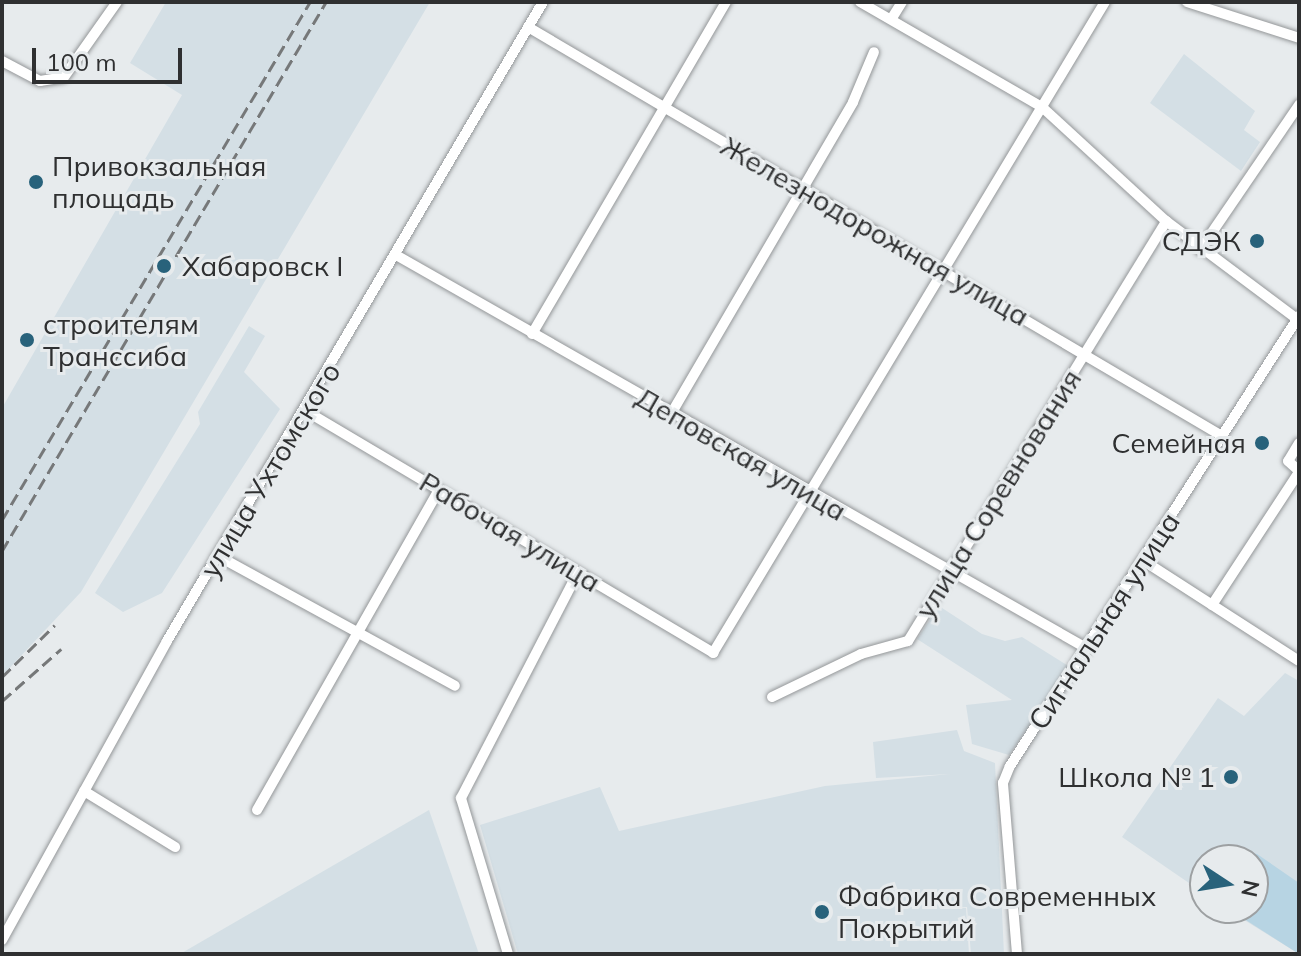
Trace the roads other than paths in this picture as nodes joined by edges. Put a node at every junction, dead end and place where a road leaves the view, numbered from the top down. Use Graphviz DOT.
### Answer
graph roads {
  1 [pos="117,2"];
  2 [pos="543,2"];
  3 [pos="726,2"];
  4 [pos="860,2"];
  5 [pos="902,2"];
  6 [pos="1105,2"];
  7 [pos="1187,2"];
  8 [pos="892,18"];
  9 [pos="528,27"];
  10 [pos="1299,38"];
  11 [pos="874,52"];
  12 [pos="2,61"];
  13 [pos="1299,105"];
  14 [pos="1042,107"];
  15 [pos="664,108"];
  16 [pos="800,190"];
  17 [pos="1166,221"];
  18 [pos="1200,250"];
  19 [pos="396,255"];
  20 [pos="944,269"];
  21 [pos="1298,318"];
  22 [pos="532,334"];
  23 [pos="1085,354"];
  24 [pos="306,411"];
  25 [pos="671,414"];
  26 [pos="1222,436"];
  27 [pos="1299,443"];
  28 [pos="1299,472"];
  29 [pos="439,490"];
  30 [pos="809,494"];
  31 [pos="218,556"];
  32 [pos="1144,561"];
  33 [pos="578,572"];
  34 [pos="952,572"];
  35 [pos="1212,605"];
  36 [pos="357,632"];
  37 [pos="1088,649"];
  38 [pos="1299,661"];
  39 [pos="455,686"];
  40 [pos="772,697"];
  41 [pos="84,791"];
  42 [pos="257,810"];
  43 [pos="175,847"];
  44 [pos="2,940"];
  45 [pos="508,954"];
  46 [pos="1017,954"];
  1 -- 12 [label="street"];
  2 -- 9 [label="street, улица Ухтомского"];
  3 -- 15 [label="street"];
  4 -- 8 [label="street"];
  5 -- 8 [label="street"];
  6 -- 14 [label="street"];
  7 -- 10 [label="street"];
  8 -- 14 [label="street"];
  9 -- 15 [label="street, Железнодорожная улица"];
  9 -- 19 [label="street, улица Ухтомского"];
  11 -- 16 [label="street"];
  13 -- 18 [label="street"];
  14 -- 17 [label="street"];
  14 -- 20 [label="street"];
  15 -- 16 [label="street, Железнодорожная улица"];
  15 -- 22 [label="street"];
  16 -- 20 [label="street, Железнодорожная улица"];
  16 -- 25 [label="street"];
  17 -- 18 [label="street"];
  17 -- 23 [label="street, улица Соревнования"];
  18 -- 21 [label="street"];
  19 -- 22 [label="street, Деповская улица"];
  19 -- 24 [label="street, улица Ухтомского"];
  20 -- 23 [label="street, Железнодорожная улица"];
  20 -- 30 [label="street"];
  21 -- 26 [label="street, Сигнальная улица"];
  22 -- 25 [label="street, Деповская улица"];
  23 -- 26 [label="street, Железнодорожная улица"];
  23 -- 34 [label="street, улица Соревнования"];
  24 -- 29 [label="street, Рабочая улица"];
  24 -- 31 [label="street, улица Ухтомского"];
  25 -- 30 [label="street, Деповская улица"];
  26 -- 32 [label="street, Сигнальная улица"];
  27 -- 28 [label="street"];
  28 -- 35 [label="street"];
  29 -- 33 [label="street, Рабочая улица"];
  29 -- 36 [label="street"];
  30 -- 33 [label="street, Рабочая улица"];
  30 -- 34 [label="street, Деповская улица"];
  31 -- 36 [label="street"];
  31 -- 41 [label="street, улица Ухтомского"];
  32 -- 35 [label="street"];
  32 -- 37 [label="street, Сигнальная улица"];
  33 -- 45 [label="street"];
  34 -- 37 [label="street, Деповская улица"];
  34 -- 40 [label="street, улица Соревнования"];
  35 -- 38 [label="street"];
  36 -- 39 [label="street"];
  36 -- 42 [label="street"];
  37 -- 46 [label="street, Сигнальная улица"];
  41 -- 43 [label="street"];
  41 -- 44 [label="street, улица Ухтомского"];
}
